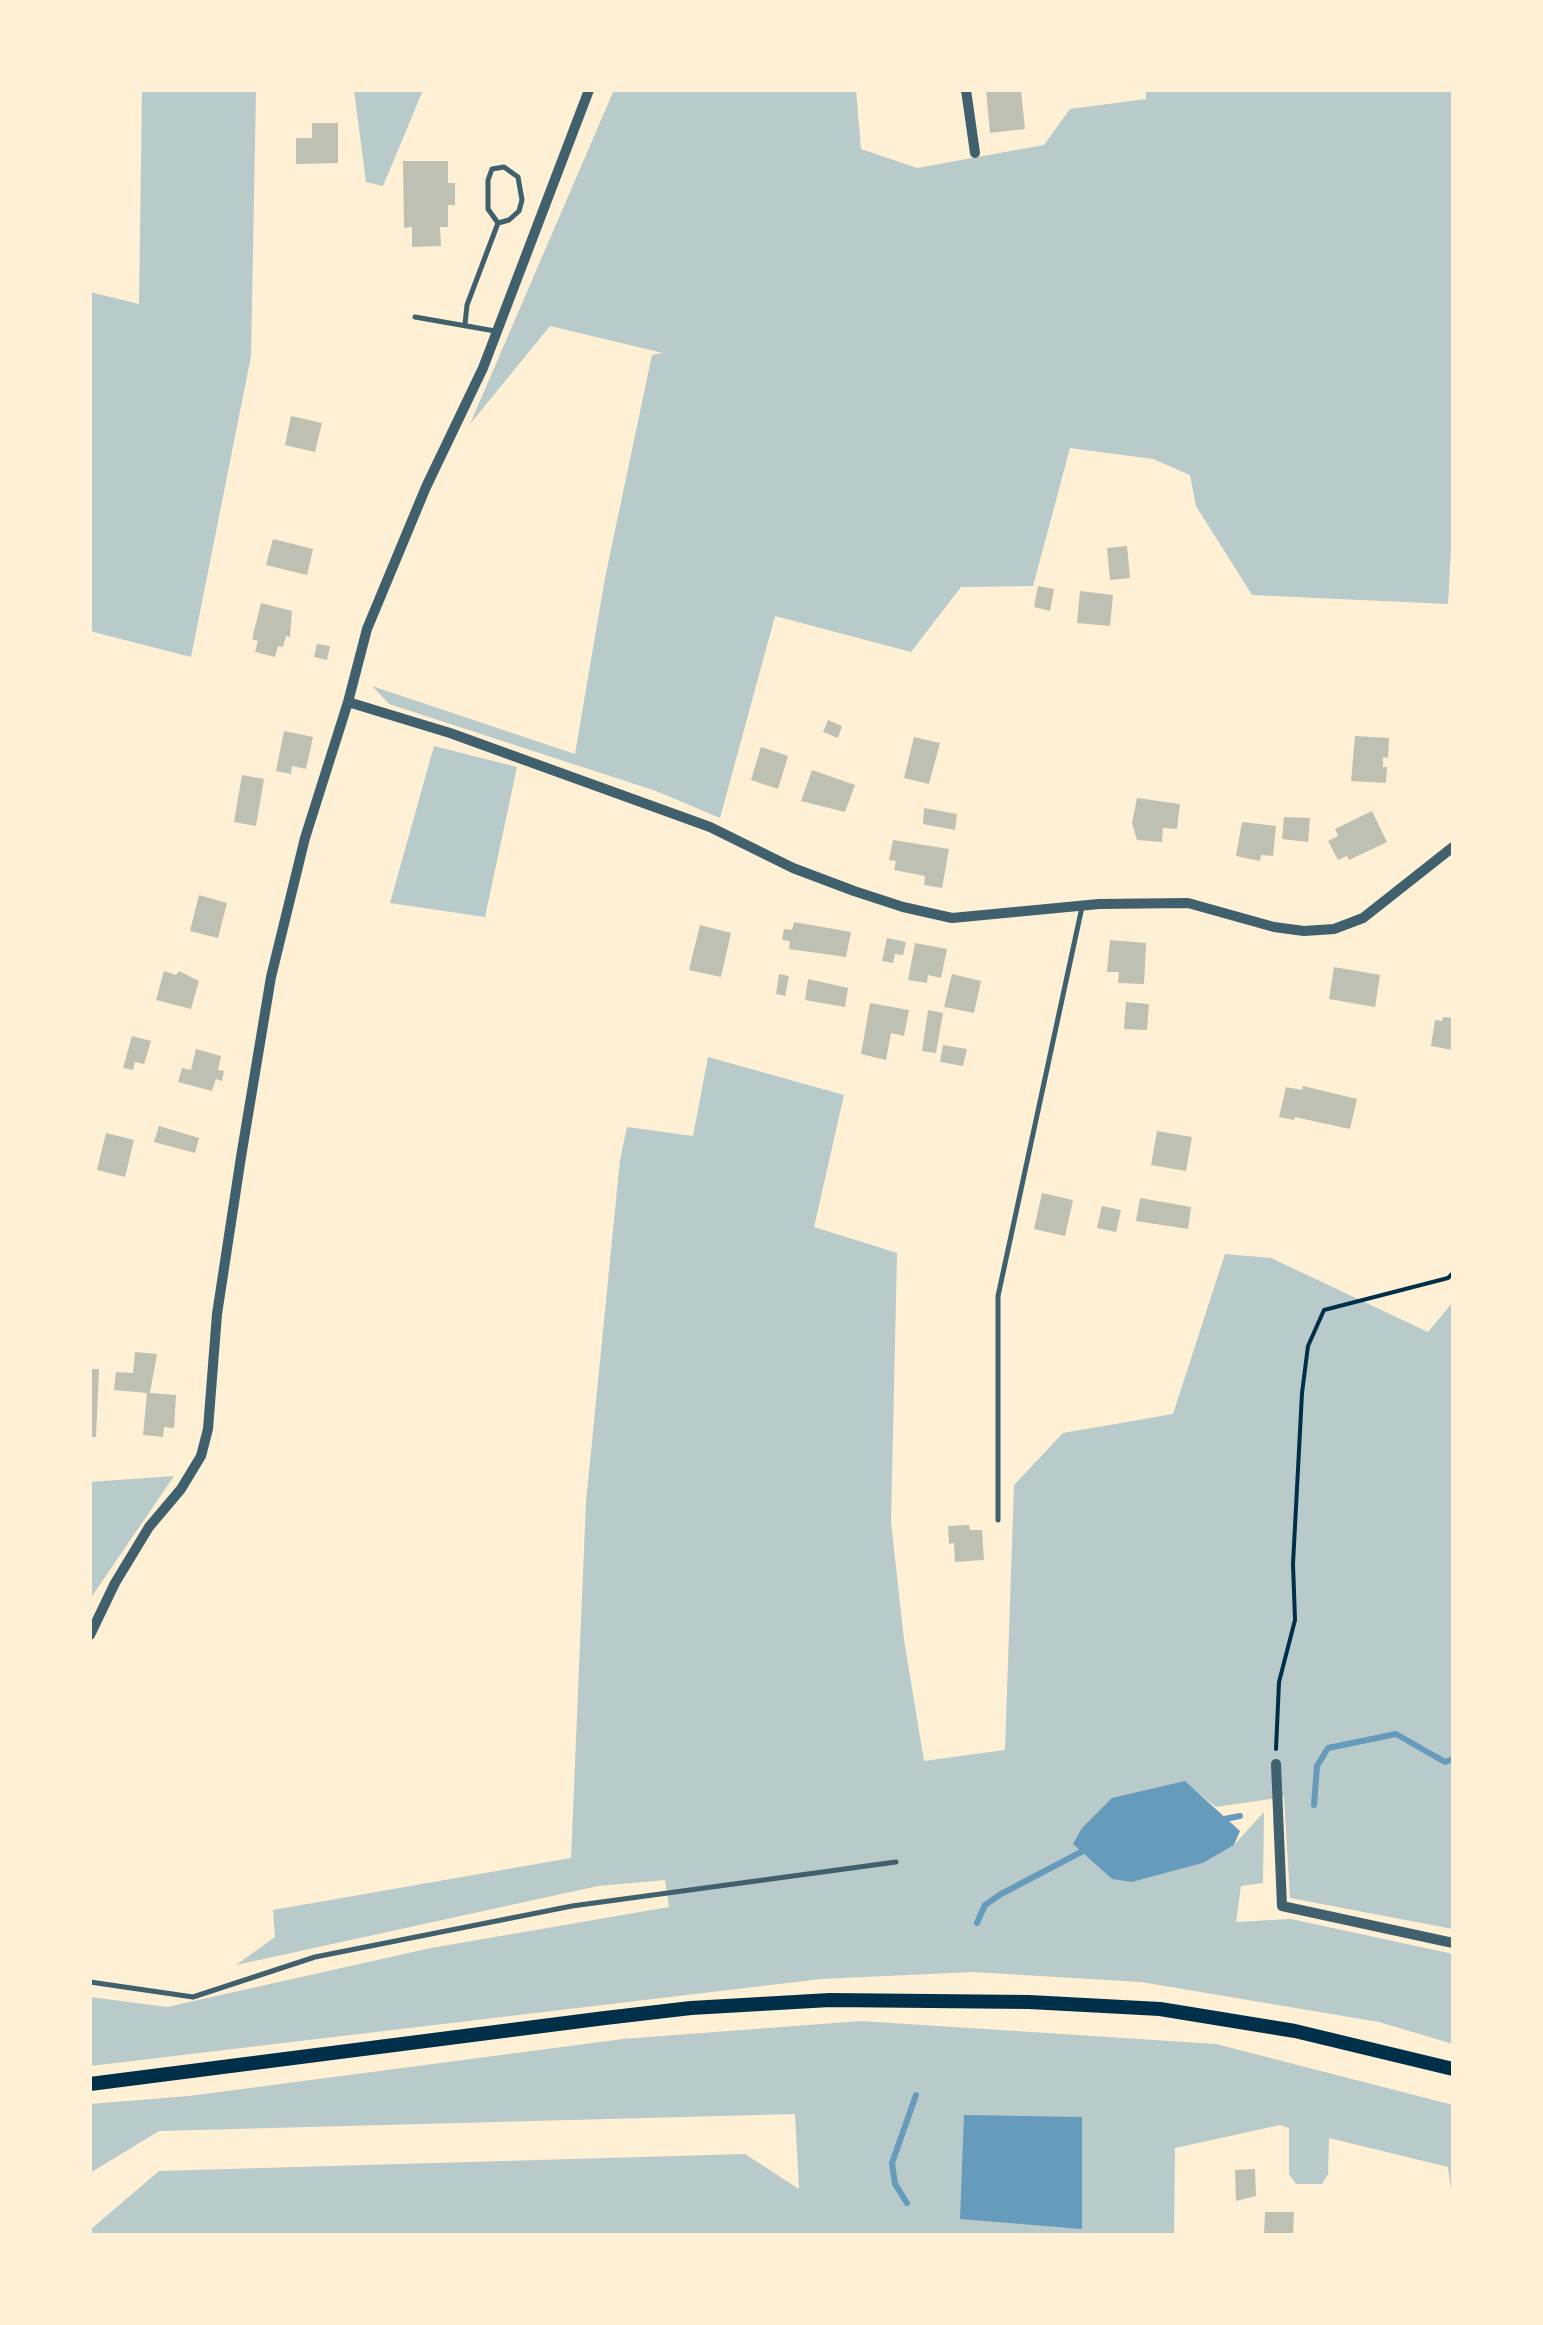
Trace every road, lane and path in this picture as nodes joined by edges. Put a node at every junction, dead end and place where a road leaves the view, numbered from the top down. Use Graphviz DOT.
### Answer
graph roads {
  1 [pos="589,90"];
  2 [pos="966,90"];
  3 [pos="976,153"];
  4 [pos="498,223"];
  5 [pos="415,317"];
  6 [pos="465,324"];
  7 [pos="498,331"];
  8 [pos="348,702"];
  9 [pos="1453,846"];
  10 [pos="1083,905"];
  11 [pos="1453,1274"];
  12 [pos="998,1520"];
  13 [pos="90,1635"];
  14 [pos="1276,1764"];
  15 [pos="896,1862"];
  16 [pos="1453,1943"];
  17 [pos="90,1982"];
  18 [pos="1453,2068"];
  19 [pos="90,2084"];
  1 -- 7 [label="street"];
  2 -- 3 [label="street"];
  4 -- 4 [label="lane"];
  4 -- 6 [label="lane"];
  5 -- 6 [label="lane"];
  6 -- 7 [label="lane"];
  7 -- 8 [label="street"];
  8 -- 10 [label="street"];
  8 -- 13 [label="street"];
  9 -- 10 [label="street"];
  10 -- 12 [label="lane"];
  11 -- 14 [label="path"];
  14 -- 16 [label="street"];
  15 -- 17 [label="lane"];
  18 -- 19 [label="main road"];
}
